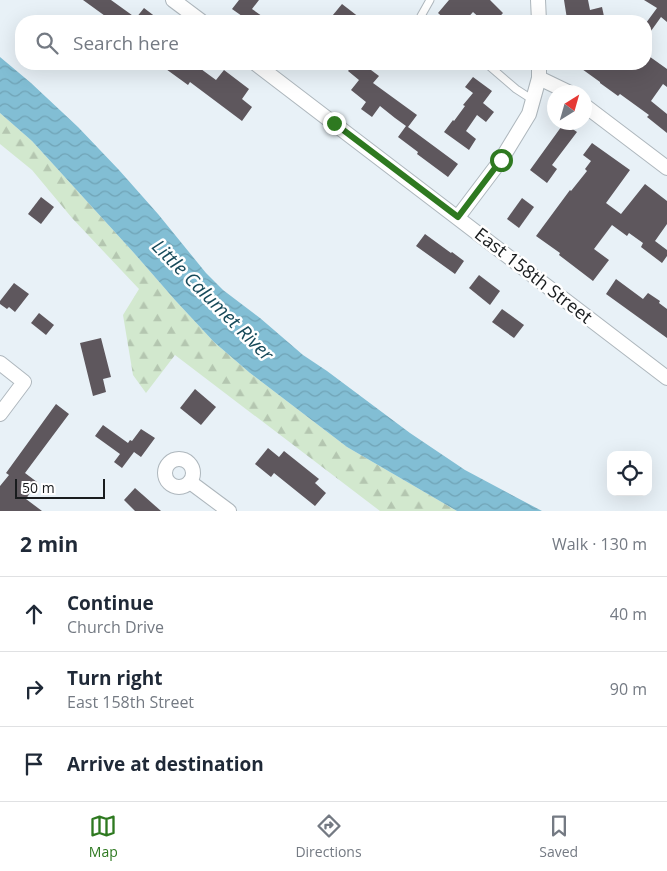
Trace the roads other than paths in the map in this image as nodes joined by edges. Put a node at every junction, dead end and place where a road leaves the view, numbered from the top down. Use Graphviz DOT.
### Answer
graph roads {
  1 [pos="173,0"];
  2 [pos="430,0"];
  3 [pos="538,0"];
  4 [pos="193,15"];
  5 [pos="422,15"];
  6 [pos="539,15"];
  7 [pos="264,70"];
  8 [pos="494,70"];
  9 [pos="539,70"];
  10 [pos="539,78"];
  11 [pos="554,85"];
  12 [pos="533,100"];
  13 [pos="592,111"];
  14 [pos="667,168"];
  15 [pos="458,217"];
  16 [pos="0,363"];
  17 [pos="667,378"];
  18 [pos="0,414"];
  19 [pos="190,482"];
  20 [pos="229,511"];
  1 -- 4 [label="street"];
  2 -- 5 [label="lane"];
  3 -- 6 [label="street"];
  7 -- 15 [label="street, East 158th Street"];
  8 -- 12 [label="lane"];
  9 -- 10 [label="street"];
  10 -- 11 [label="street"];
  10 -- 12 [label="street"];
  12 -- 15 [label="street"];
  13 -- 14 [label="street"];
  15 -- 17 [label="street, East 158th Street"];
  16 -- 18 [label="street"];
  19 -- 20 [label="street"];
}
